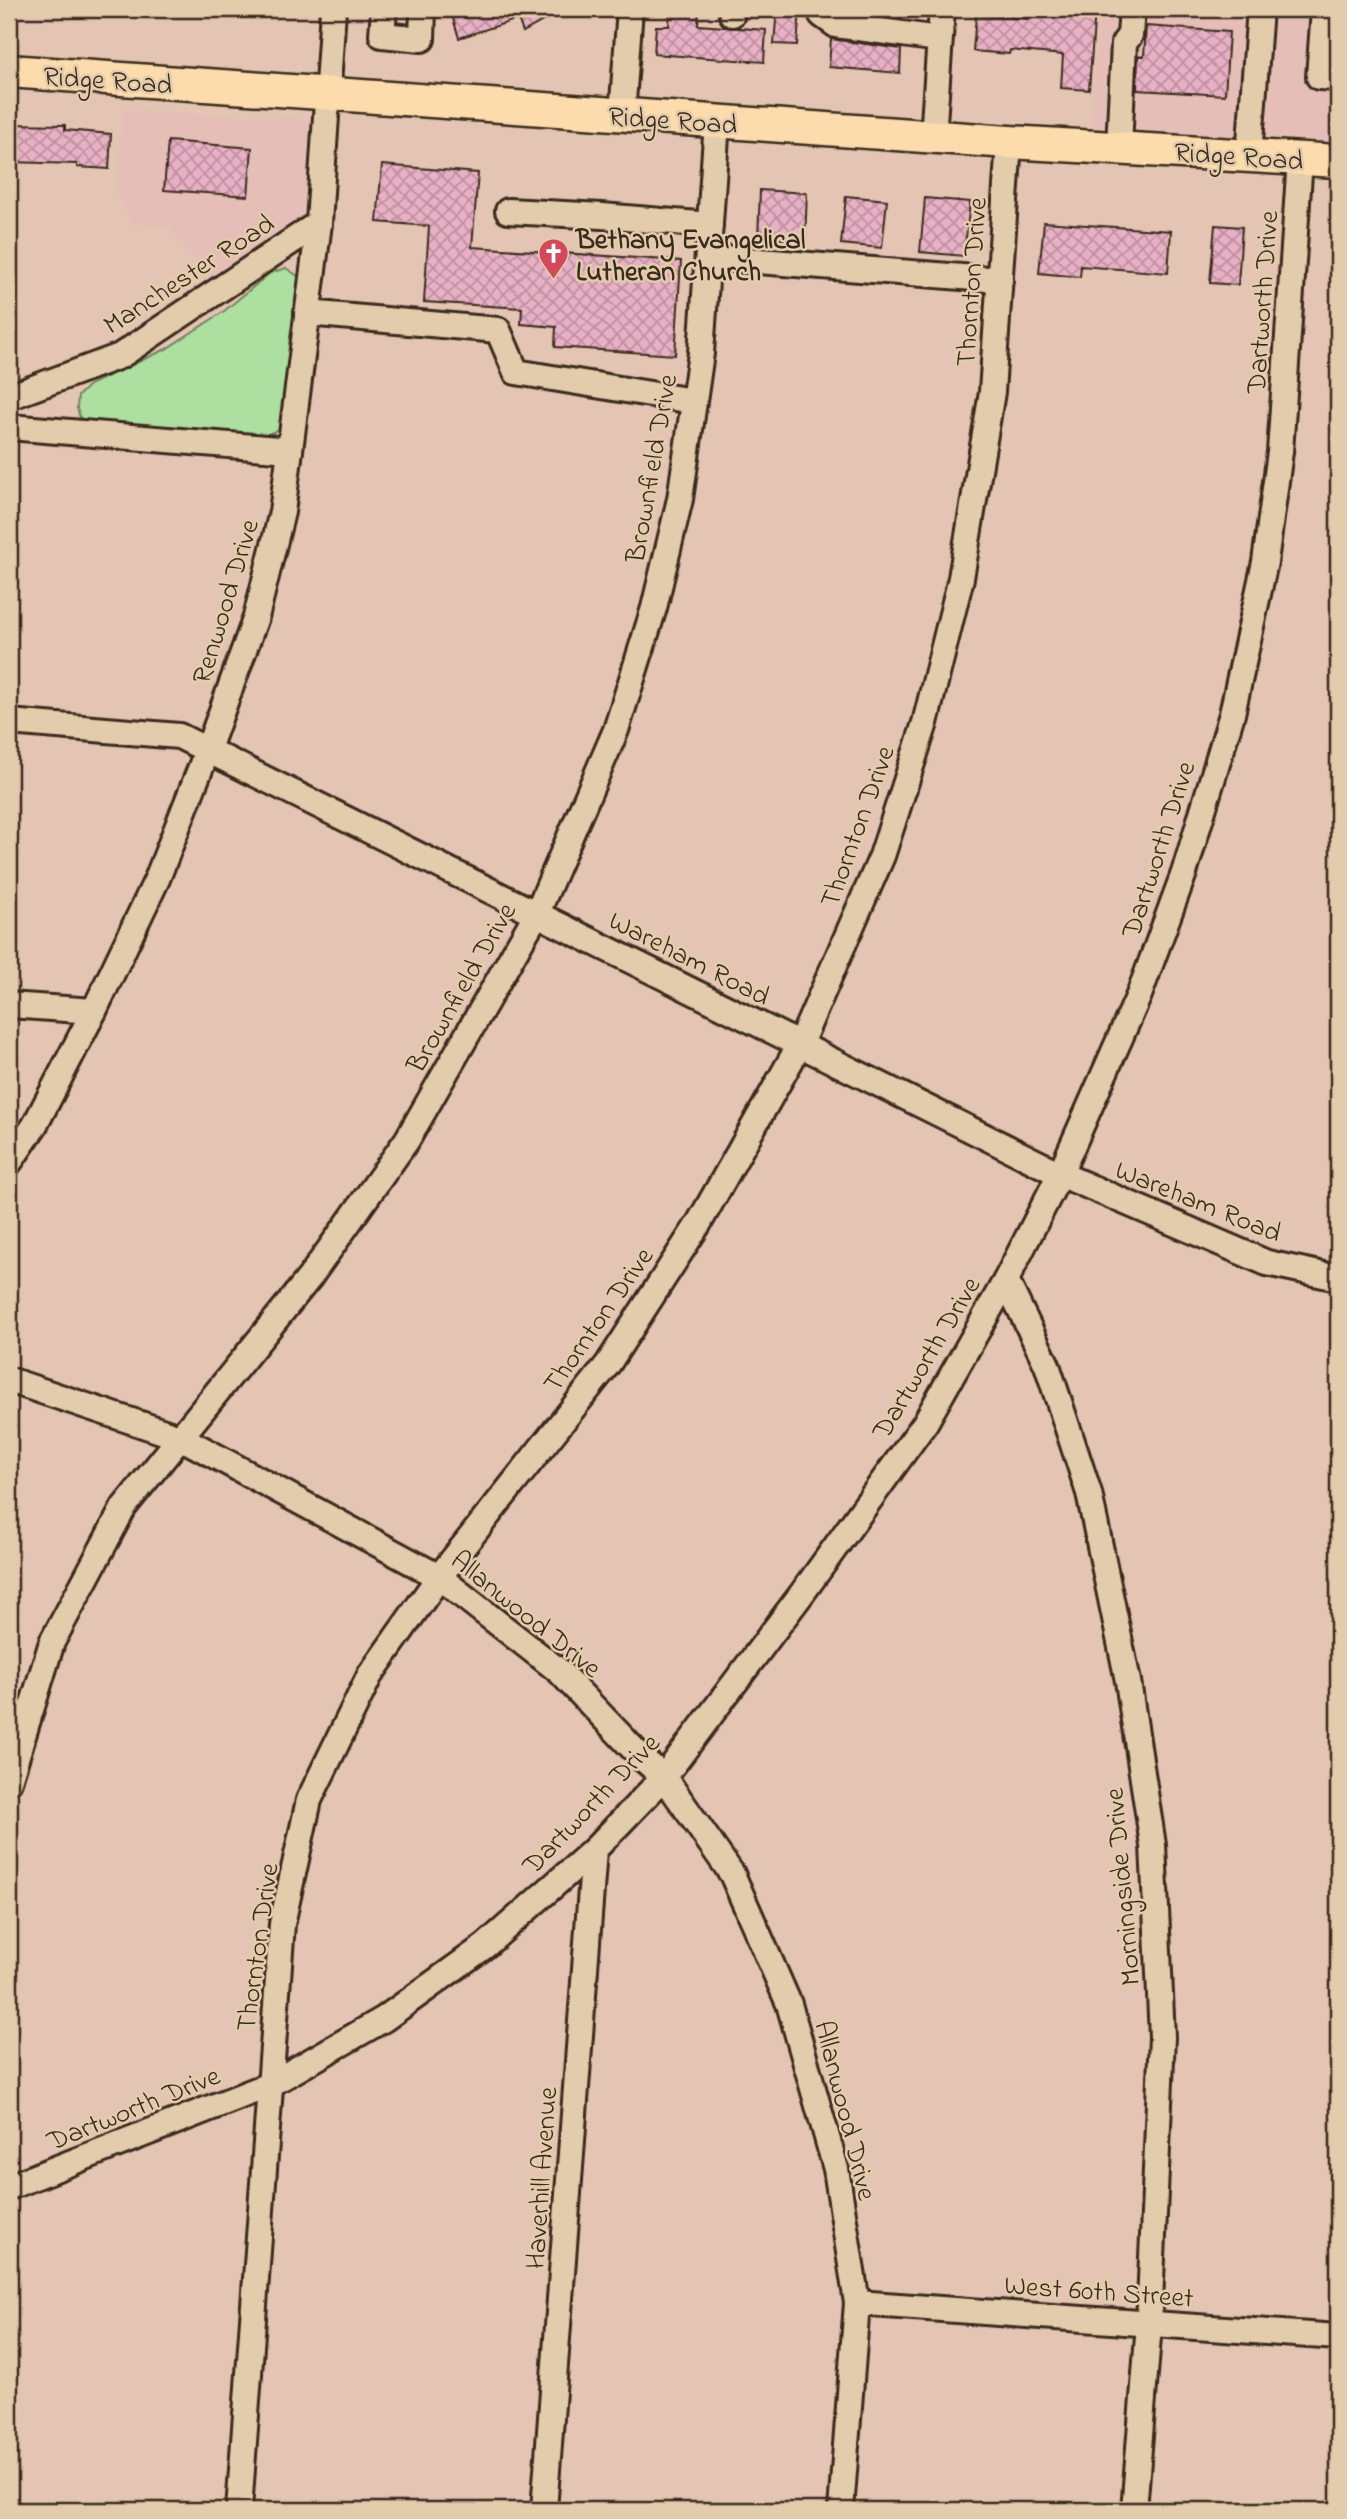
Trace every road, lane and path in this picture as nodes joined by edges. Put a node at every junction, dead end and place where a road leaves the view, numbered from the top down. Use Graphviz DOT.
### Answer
graph roads {
  1 [pos="333,9"];
  2 [pos="384,9"];
  3 [pos="423,9"];
  4 [pos="630,9"];
  5 [pos="822,9"];
  6 [pos="942,9"];
  7 [pos="1132,9"];
  8 [pos="1260,9"];
  9 [pos="1324,9"];
  10 [pos="939,39"];
  11 [pos="9,71"];
  12 [pos="1338,78"];
  13 [pos="326,94"];
  14 [pos="622,115"];
  15 [pos="717,122"];
  16 [pos="933,137"];
  17 [pos="1009,142"];
  18 [pos="1119,148"];
  19 [pos="1249,155"];
  20 [pos="1300,159"];
  21 [pos="1338,161"];
  22 [pos="508,211"];
  23 [pos="318,223"];
  24 [pos="710,225"];
  25 [pos="708,257"];
  26 [pos="1000,280"];
  27 [pos="307,313"];
  28 [pos="9,397"];
  29 [pos="693,401"];
  30 [pos="9,427"];
  31 [pos="290,450"];
  32 [pos="9,722"];
  33 [pos="208,749"];
  34 [pos="537,913"];
  35 [pos="9,1005"];
  36 [pos="94,1011"];
  37 [pos="799,1046"];
  38 [pos="9,1163"];
  39 [pos="1060,1174"];
  40 [pos="1338,1278"];
  41 [pos="1006,1280"];
  42 [pos="9,1380"];
  43 [pos="182,1438"];
  44 [pos="439,1577"];
  45 [pos="664,1777"];
  46 [pos="9,1781"];
  47 [pos="594,1850"];
  48 [pos="269,2085"];
  49 [pos="9,2188"];
  50 [pos="856,2303"];
  51 [pos="1149,2324"];
  52 [pos="1338,2337"];
  53 [pos="239,2510"];
  54 [pos="544,2510"];
  55 [pos="841,2510"];
  56 [pos="1134,2510"];
  1 -- 13 [label="street, Renwood Drive"];
  2 -- 3 [label="street"];
  4 -- 14 [label="street"];
  5 -- 10 [label="street"];
  6 -- 10 [label="street"];
  7 -- 18 [label="street"];
  8 -- 19 [label="street"];
  9 -- 12 [label="street"];
  10 -- 16 [label="street"];
  11 -- 13 [label="main road, Ridge Road"];
  13 -- 14 [label="main road, Ridge Road"];
  13 -- 23 [label="street, Renwood Drive"];
  14 -- 15 [label="main road, Ridge Road"];
  15 -- 16 [label="main road, Ridge Road"];
  15 -- 24 [label="street, Brownfield Drive"];
  16 -- 17 [label="main road, Ridge Road"];
  17 -- 18 [label="main road, Ridge Road"];
  17 -- 26 [label="street, Thornton Drive"];
  18 -- 19 [label="main road, Ridge Road"];
  19 -- 20 [label="main road, Ridge Road"];
  20 -- 21 [label="main road, Ridge Road"];
  20 -- 39 [label="street, Dartworth Drive"];
  22 -- 24 [label="street"];
  23 -- 27 [label="street, Renwood Drive"];
  23 -- 28 [label="street, Manchester Road"];
  24 -- 25 [label="street, Brownfield Drive"];
  25 -- 26 [label="street"];
  25 -- 29 [label="street, Brownfield Drive"];
  26 -- 37 [label="street, Thornton Drive"];
  27 -- 29 [label="street"];
  27 -- 31 [label="street, Renwood Drive"];
  29 -- 34 [label="street, Brownfield Drive"];
  30 -- 31 [label="street"];
  31 -- 33 [label="street, Renwood Drive"];
  32 -- 33 [label="street, Wareham Road"];
  33 -- 34 [label="street, Wareham Road"];
  33 -- 36 [label="street, Renwood Drive"];
  34 -- 37 [label="street, Wareham Road"];
  34 -- 43 [label="street, Brownfield Drive"];
  35 -- 36 [label="street"];
  36 -- 38 [label="street, Renwood Drive"];
  37 -- 39 [label="street, Wareham Road"];
  37 -- 44 [label="street, Thornton Drive"];
  39 -- 40 [label="street, Wareham Road"];
  39 -- 41 [label="street, Dartworth Drive"];
  41 -- 45 [label="street, Dartworth Drive"];
  41 -- 51 [label="street, Morningside Drive"];
  42 -- 43 [label="street, Allanwood Drive"];
  43 -- 44 [label="street, Allanwood Drive"];
  43 -- 46 [label="street, Brownfield Drive"];
  44 -- 45 [label="street, Allanwood Drive"];
  44 -- 48 [label="street, Thornton Drive"];
  45 -- 47 [label="street, Dartworth Drive"];
  45 -- 50 [label="street, Allanwood Drive"];
  47 -- 48 [label="street, Dartworth Drive"];
  47 -- 54 [label="street, Haverhill Avenue"];
  48 -- 49 [label="street, Dartworth Drive"];
  48 -- 53 [label="street, Thornton Drive"];
  50 -- 51 [label="street, West 60th Street"];
  50 -- 55 [label="street, Allanwood Drive"];
  51 -- 52 [label="street, West 60th Street"];
  51 -- 56 [label="street, Morningside Drive"];
}
